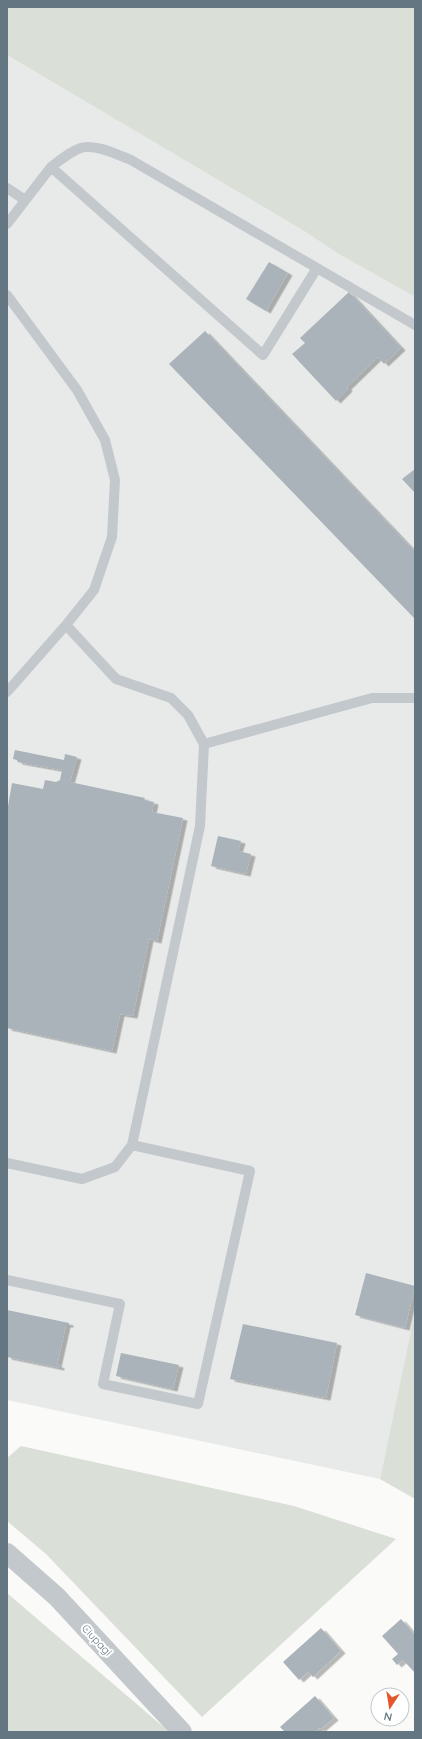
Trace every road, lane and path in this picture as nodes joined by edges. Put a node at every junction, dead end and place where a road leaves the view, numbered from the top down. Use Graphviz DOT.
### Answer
graph roads {
  1 [pos="51,167"];
  2 [pos="7,188"];
  3 [pos="25,200"];
  4 [pos="7,224"];
  5 [pos="316,268"];
  6 [pos="7,295"];
  7 [pos="415,325"];
  8 [pos="66,625"];
  9 [pos="7,692"];
  10 [pos="415,698"];
  11 [pos="204,744"];
  12 [pos="132,1145"];
  13 [pos="7,1163"];
  14 [pos="7,1280"];
  15 [pos="7,1553"];
  16 [pos="182,1732"];
  1 -- 3 [label="lane"];
  1 -- 5 [label="lane"];
  1 -- 5 [label="lane"];
  2 -- 3 [label="lane"];
  3 -- 4 [label="lane"];
  5 -- 7 [label="lane"];
  6 -- 8 [label="lane"];
  8 -- 9 [label="lane"];
  8 -- 11 [label="lane"];
  10 -- 11 [label="lane"];
  11 -- 12 [label="lane"];
  12 -- 13 [label="lane"];
  12 -- 14 [label="lane"];
  15 -- 16 [label="street, Ciupagi"];
}
